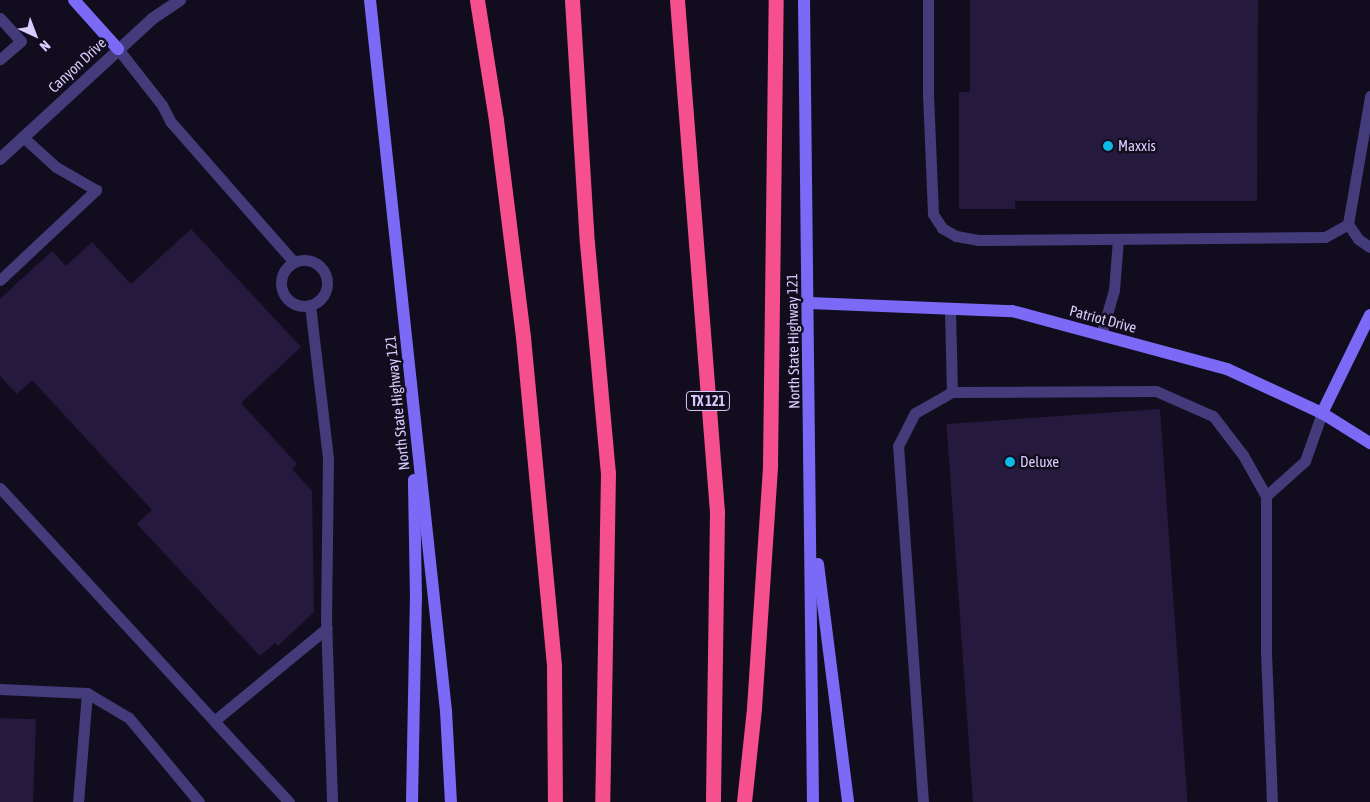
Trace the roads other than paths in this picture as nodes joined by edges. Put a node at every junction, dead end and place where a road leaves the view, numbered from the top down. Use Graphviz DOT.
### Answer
graph roads {
  1 [pos="74,0"];
  2 [pos="180,0"];
  3 [pos="370,0"];
  4 [pos="477,0"];
  5 [pos="572,0"];
  6 [pos="677,0"];
  7 [pos="776,0"];
  8 [pos="804,0"];
  9 [pos="928,0"];
  10 [pos="0,18"];
  11 [pos="118,49"];
  12 [pos="0,59"];
  13 [pos="1370,96"];
  14 [pos="23,138"];
  15 [pos="0,159"];
  16 [pos="1348,224"];
  17 [pos="1118,239"];
  18 [pos="1370,247"];
  19 [pos="294,262"];
  20 [pos="0,280"];
  21 [pos="809,303"];
  22 [pos="310,304"];
  23 [pos="950,308"];
  24 [pos="1370,315"];
  25 [pos="1101,335"];
  26 [pos="952,392"];
  27 [pos="412,397"];
  28 [pos="1322,413"];
  29 [pos="1370,443"];
  30 [pos="0,488"];
  31 [pos="1266,496"];
  32 [pos="810,507"];
  33 [pos="326,628"];
  34 [pos="0,689"];
  35 [pos="87,694"];
  36 [pos="214,721"];
  37 [pos="78,802"];
  38 [pos="199,802"];
  39 [pos="289,802"];
  40 [pos="332,802"];
  41 [pos="412,802"];
  42 [pos="451,802"];
  43 [pos="555,802"];
  44 [pos="602,802"];
  45 [pos="713,802"];
  46 [pos="744,802"];
  47 [pos="813,802"];
  48 [pos="848,802"];
  49 [pos="923,802"];
  50 [pos="1272,802"];
  1 -- 11 [label="main road"];
  2 -- 11 [label="street, Canyon Drive"];
  3 -- 27 [label="main road, North State Highway 121"];
  4 -- 43 [label="highway"];
  5 -- 44 [label="highway"];
  6 -- 45 [label="highway, TX 121"];
  7 -- 46 [label="highway"];
  8 -- 21 [label="main road, North State Highway 121"];
  9 -- 17 [label="lane"];
  10 -- 12 [label="lane"];
  11 -- 14 [label="street, Canyon Drive"];
  11 -- 19 [label="lane"];
  13 -- 16 [label="lane"];
  14 -- 15 [label="street, Canyon Drive"];
  14 -- 20 [label="lane"];
  16 -- 17 [label="lane"];
  16 -- 18 [label="lane"];
  17 -- 25 [label="lane"];
  19 -- 22 [label="lane"];
  19 -- 22 [label="lane"];
  21 -- 23 [label="main road, Patriot Drive"];
  21 -- 32 [label="main road, North State Highway 121"];
  22 -- 33 [label="lane"];
  23 -- 25 [label="main road, Patriot Drive"];
  23 -- 26 [label="lane"];
  24 -- 28 [label="main road"];
  25 -- 28 [label="main road, Patriot Drive"];
  26 -- 31 [label="lane"];
  26 -- 49 [label="lane"];
  27 -- 41 [label="main road"];
  27 -- 42 [label="main road, North State Highway 121"];
  28 -- 29 [label="main road, Patriot Drive"];
  28 -- 31 [label="lane"];
  30 -- 36 [label="lane"];
  31 -- 50 [label="lane"];
  32 -- 47 [label="main road, North State Highway 121"];
  32 -- 48 [label="main road"];
  33 -- 36 [label="lane"];
  33 -- 40 [label="lane"];
  34 -- 35 [label="lane"];
  35 -- 37 [label="lane"];
  35 -- 38 [label="lane"];
  36 -- 39 [label="lane"];
}
